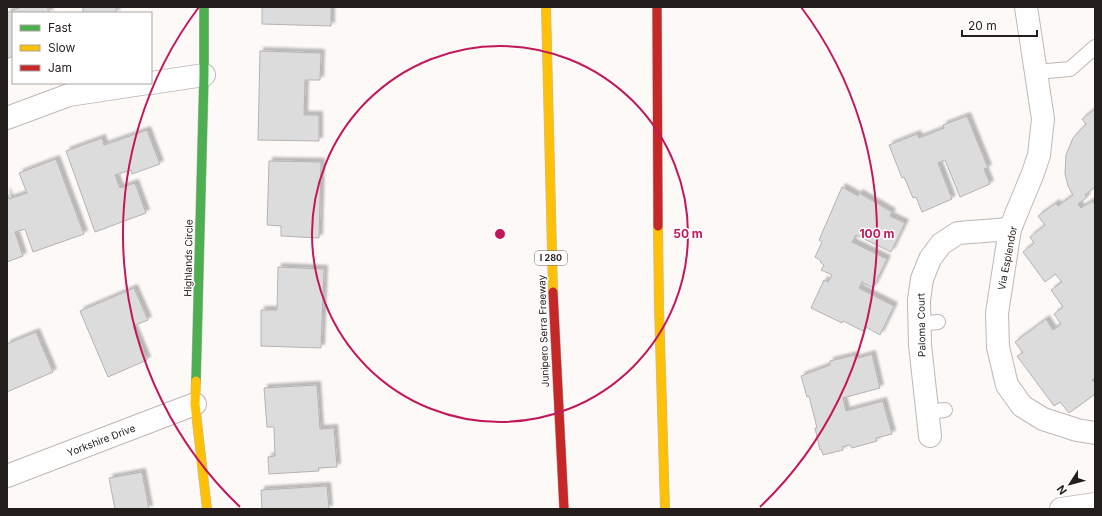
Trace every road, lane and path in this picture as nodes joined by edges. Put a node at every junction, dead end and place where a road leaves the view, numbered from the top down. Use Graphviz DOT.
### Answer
graph roads {
  1 [pos="204,7"];
  2 [pos="546,7"];
  3 [pos="657,7"];
  4 [pos="1026,7"];
  5 [pos="1095,47"];
  6 [pos="1036,72"];
  7 [pos="204,75"];
  8 [pos="152,82"];
  9 [pos="141,84"];
  10 [pos="7,118"];
  11 [pos="1010,229"];
  12 [pos="196,404"];
  13 [pos="1095,433"];
  14 [pos="930,436"];
  15 [pos="7,476"];
  16 [pos="1094,502"];
  17 [pos="207,509"];
  18 [pos="564,509"];
  19 [pos="665,509"];
  20 [pos="1061,509"];
  1 -- 7 [label="main road, Highlands Circle"];
  2 -- 18 [label="main road, Junipero Serra Freeway / I 280"];
  3 -- 19 [label="main road"];
  4 -- 6 [label="street, Via Esplendor"];
  5 -- 6 [label="lane"];
  6 -- 11 [label="street, Via Esplendor"];
  7 -- 8 [label="street"];
  7 -- 12 [label="main road, Highlands Circle"];
  9 -- 10 [label="street"];
  11 -- 13 [label="street, Via Esplendor"];
  11 -- 14 [label="street, Paloma Court"];
  12 -- 15 [label="street, Yorkshire Drive"];
  12 -- 17 [label="main road, Highlands Circle"];
  16 -- 20 [label="street"];
}
